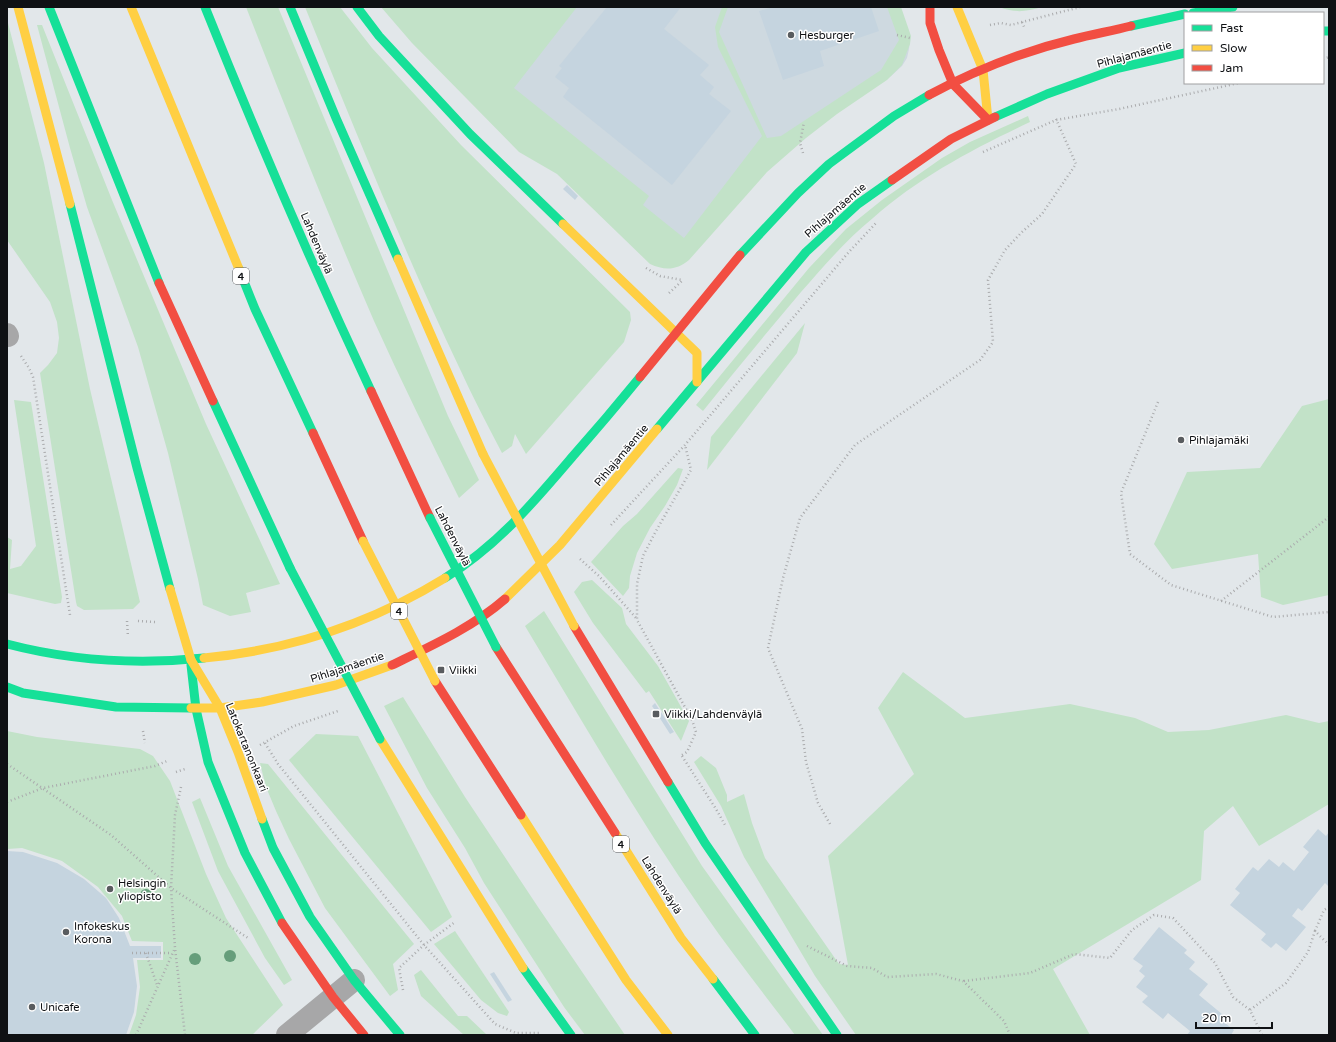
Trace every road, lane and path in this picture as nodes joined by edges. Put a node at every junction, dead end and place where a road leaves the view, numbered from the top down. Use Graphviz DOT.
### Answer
graph roads {
  1 [pos="18,7"];
  2 [pos="49,7"];
  3 [pos="131,7"];
  4 [pos="205,7"];
  5 [pos="290,7"];
  6 [pos="357,7"];
  7 [pos="930,7"];
  8 [pos="957,7"];
  9 [pos="1080,7"];
  10 [pos="1233,7"];
  11 [pos="1200,12"];
  12 [pos="1184,14"];
  13 [pos="990,25"];
  14 [pos="897,35"];
  15 [pos="915,40"];
  16 [pos="1184,53"];
  17 [pos="983,70"];
  18 [pos="953,84"];
  19 [pos="1234,84"];
  20 [pos="988,120"];
  21 [pos="1056,120"];
  22 [pos="804,122"];
  23 [pos="803,153"];
  24 [pos="981,153"];
  25 [pos="879,220"];
  26 [pos="641,265"];
  27 [pos="683,280"];
  28 [pos="676,332"];
  29 [pos="33,377"];
  30 [pos="697,382"];
  31 [pos="1158,402"];
  32 [pos="685,445"];
  33 [pos="1329,517"];
  34 [pos="606,531"];
  35 [pos="585,553"];
  36 [pos="1221,601"];
  37 [pos="1329,612"];
  38 [pos="70,615"];
  39 [pos="637,620"];
  40 [pos="7,644"];
  41 [pos="191,660"];
  42 [pos="7,687"];
  43 [pos="220,708"];
  44 [pos="196,709"];
  45 [pos="339,711"];
  46 [pos="678,750"];
  47 [pos="682,756"];
  48 [pos="167,761"];
  49 [pos="7,764"];
  50 [pos="42,788"];
  51 [pos="180,788"];
  52 [pos="7,800"];
  53 [pos="716,809"];
  54 [pos="830,824"];
  55 [pos="171,888"];
  56 [pos="1329,907"];
  57 [pos="455,922"];
  58 [pos="1315,931"];
  59 [pos="248,938"];
  60 [pos="424,945"];
  61 [pos="1329,945"];
  62 [pos="807,946"];
  63 [pos="175,948"];
  64 [pos="132,953"];
  65 [pos="146,953"];
  66 [pos="172,953"];
  67 [pos="354,980"];
  68 [pos="963,981"];
  69 [pos="157,986"];
  70 [pos="403,990"];
  71 [pos="333,997"];
  72 [pos="1250,1010"];
  73 [pos="542,1033"];
  74 [pos="136,1035"];
  75 [pos="185,1035"];
  76 [pos="287,1035"];
  77 [pos="364,1035"];
  78 [pos="400,1035"];
  79 [pos="571,1035"];
  80 [pos="668,1035"];
  81 [pos="755,1035"];
  82 [pos="837,1035"];
  83 [pos="1010,1035"];
  84 [pos="1262,1035"];
  1 -- 41 [label="main road"];
  2 -- 79 [label="main road, bridge"];
  3 -- 80 [label="main road, 4, bridge"];
  4 -- 81 [label="main road, Lahdenväylä / 4, bridge"];
  5 -- 82 [label="main road, bridge"];
  6 -- 28 [label="main road"];
  7 -- 18 [label="main road"];
  8 -- 17 [label="main road"];
  9 -- 13 [label="path"];
  10 -- 11 [label="main road"];
  12 -- 17 [label="main road"];
  14 -- 15 [label="path"];
  16 -- 20 [label="main road, Pihlajamäentie"];
  17 -- 18 [label="main road"];
  17 -- 20 [label="main road"];
  18 -- 20 [label="main road"];
  18 -- 28 [label="main road"];
  19 -- 21 [label="path"];
  20 -- 30 [label="main road, Pihlajamäentie"];
  21 -- 24 [label="path"];
  21 -- 54 [label="path"];
  22 -- 23 [label="path"];
  25 -- 32 [label="path"];
  26 -- 27 [label="path"];
  28 -- 30 [label="main road"];
  28 -- 41 [label="main road"];
  29 -- 38 [label="path"];
  30 -- 43 [label="main road, Pihlajamäentie"];
  31 -- 36 [label="path"];
  32 -- 34 [label="path"];
  32 -- 39 [label="path"];
  33 -- 36 [label="path"];
  35 -- 39 [label="path"];
  36 -- 37 [label="path"];
  39 -- 47 [label="path"];
  40 -- 41 [label="main road"];
  41 -- 43 [label="main road, Latokartanonkaari"];
  41 -- 44 [label="main road"];
  42 -- 44 [label="main road, Pihlajamäentie"];
  43 -- 44 [label="main road, Pihlajamäentie"];
  43 -- 67 [label="main road, Latokartanonkaari"];
  44 -- 71 [label="main road"];
  45 -- 60 [label="path"];
  46 -- 47 [label="path"];
  47 -- 53 [label="path"];
  48 -- 50 [label="path"];
  49 -- 50 [label="path"];
  50 -- 52 [label="path"];
  50 -- 55 [label="path"];
  51 -- 55 [label="path"];
  55 -- 59 [label="path"];
  55 -- 63 [label="path"];
  56 -- 58 [label="path"];
  57 -- 60 [label="path"];
  58 -- 61 [label="path"];
  58 -- 72 [label="path"];
  60 -- 70 [label="path"];
  60 -- 73 [label="path"];
  62 -- 68 [label="path"];
  63 -- 66 [label="path"];
  63 -- 75 [label="path"];
  64 -- 65 [label="path"];
  65 -- 66 [label="path"];
  65 -- 69 [label="path"];
  66 -- 69 [label="path"];
  67 -- 71 [label="street"];
  67 -- 78 [label="main road, Latokartanonkaari"];
  68 -- 72 [label="path"];
  68 -- 83 [label="path"];
  69 -- 74 [label="path"];
  71 -- 76 [label="street"];
  71 -- 77 [label="main road"];
  72 -- 84 [label="path"];
}
